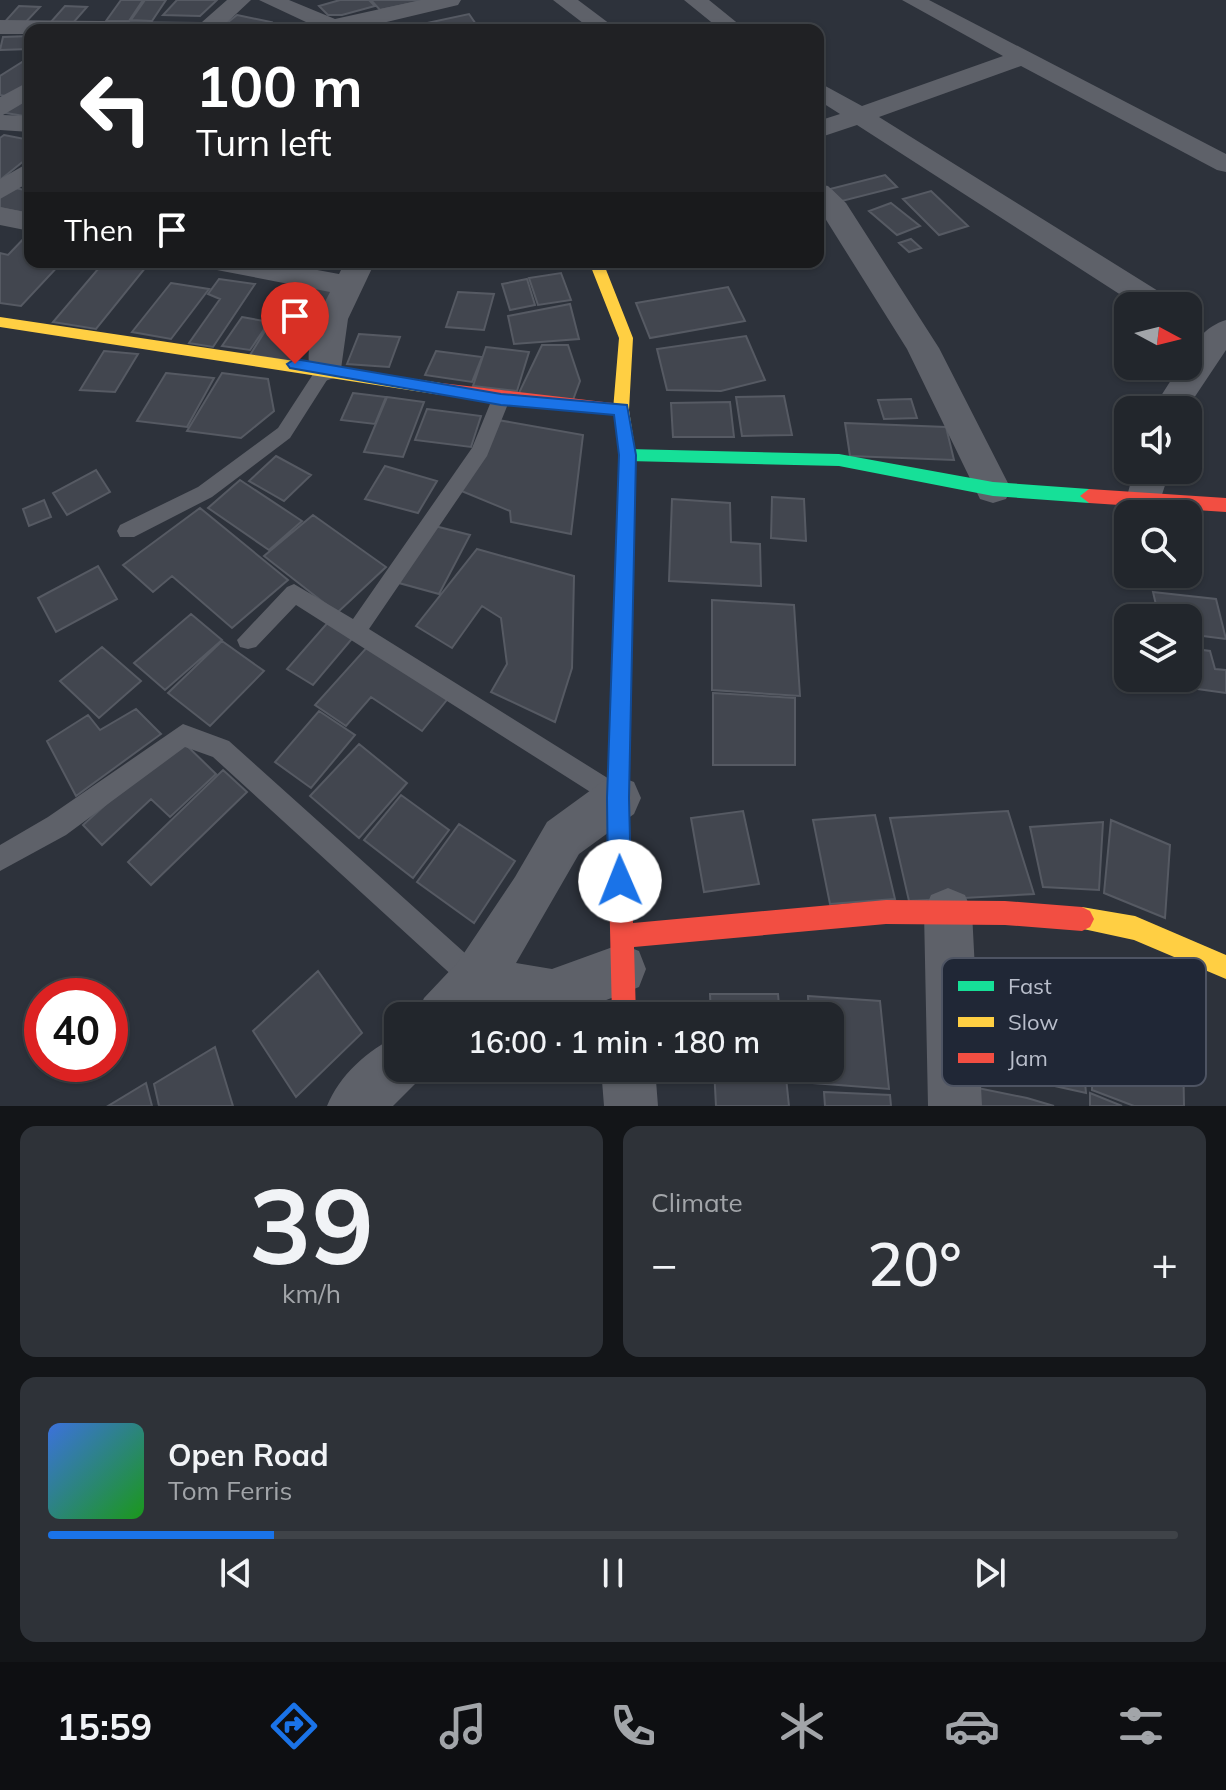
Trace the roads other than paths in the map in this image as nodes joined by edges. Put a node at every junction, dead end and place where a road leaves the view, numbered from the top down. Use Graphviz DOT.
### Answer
graph roads {
  1 [pos="240,0"];
  2 [pos="270,0"];
  3 [pos="450,0"];
  4 [pos="564,0"];
  5 [pos="695,0"];
  6 [pos="913,0"];
  7 [pos="214,24"];
  8 [pos="328,24"];
  9 [pos="354,24"];
  10 [pos="598,24"];
  11 [pos="727,24"];
  12 [pos="0,27"];
  13 [pos="24,27"];
  14 [pos="1023,57"];
  15 [pos="24,92"];
  16 [pos="824,93"];
  17 [pos="0,108"];
  18 [pos="857,116"];
  19 [pos="0,122"];
  20 [pos="24,124"];
  21 [pos="824,128"];
  22 [pos="1226,164"];
  23 [pos="24,174"];
  24 [pos="0,191"];
  25 [pos="824,198"];
  26 [pos="0,216"];
  27 [pos="24,221"];
  28 [pos="288,268"];
  29 [pos="598,268"];
  30 [pos="354,274"];
  31 [pos="1138,292"];
  32 [pos="0,322"];
  33 [pos="1207,338"];
  34 [pos="325,369"];
  35 [pos="1176,396"];
  36 [pos="501,399"];
  37 [pos="621,410"];
  38 [pos="628,455"];
  39 [pos="1148,485"];
  40 [pos="993,489"];
  41 [pos="1226,505"];
  42 [pos="127,531"];
  43 [pos="357,630"];
  44 [pos="248,640"];
  45 [pos="618,798"];
  46 [pos="0,859"];
  47 [pos="948,912"];
  48 [pos="950,958"];
  49 [pos="1205,958"];
  50 [pos="1206,958"];
  51 [pos="1226,967"];
  52 [pos="622,974"];
  53 [pos="476,980"];
  54 [pos="455,1002"];
  55 [pos="384,1077"];
  56 [pos="629,1082"];
  57 [pos="954,1086"];
  58 [pos="354,1106"];
  59 [pos="631,1106"];
  60 [pos="955,1106"];
  1 -- 7 [label="street"];
  2 -- 8 [label="street"];
  3 -- 9 [label="street"];
  4 -- 10 [label="street"];
  5 -- 11 [label="street"];
  6 -- 14 [label="street"];
  12 -- 13 [label="street"];
  14 -- 18 [label="street"];
  14 -- 22 [label="street"];
  15 -- 17 [label="street"];
  16 -- 18 [label="street"];
  18 -- 21 [label="street"];
  18 -- 31 [label="street"];
  19 -- 20 [label="street"];
  23 -- 24 [label="street"];
  25 -- 40 [label="street"];
  26 -- 27 [label="street"];
  28 -- 30 [label="street"];
  29 -- 37 [label="street"];
  30 -- 34 [label="street"];
  32 -- 34 [label="street"];
  33 -- 35 [label="street"];
  34 -- 36 [label="street"];
  34 -- 42 [label="lane"];
  36 -- 37 [label="street"];
  36 -- 43 [label="lane"];
  37 -- 38 [label="street"];
  38 -- 40 [label="street"];
  38 -- 45 [label="street"];
  39 -- 40 [label="street"];
  39 -- 41 [label="street"];
  43 -- 44 [label="lane"];
  43 -- 45 [label="lane"];
  45 -- 52 [label="street"];
  45 -- 53 [label="street"];
  46 -- 53 [label="lane"];
  47 -- 48 [label="street"];
  47 -- 49 [label="street"];
  47 -- 52 [label="street"];
  50 -- 51 [label="street"];
  52 -- 53 [label="street"];
  53 -- 54 [label="street"];
  55 -- 58 [label="street"];
  56 -- 59 [label="street"];
  57 -- 60 [label="street"];
}
